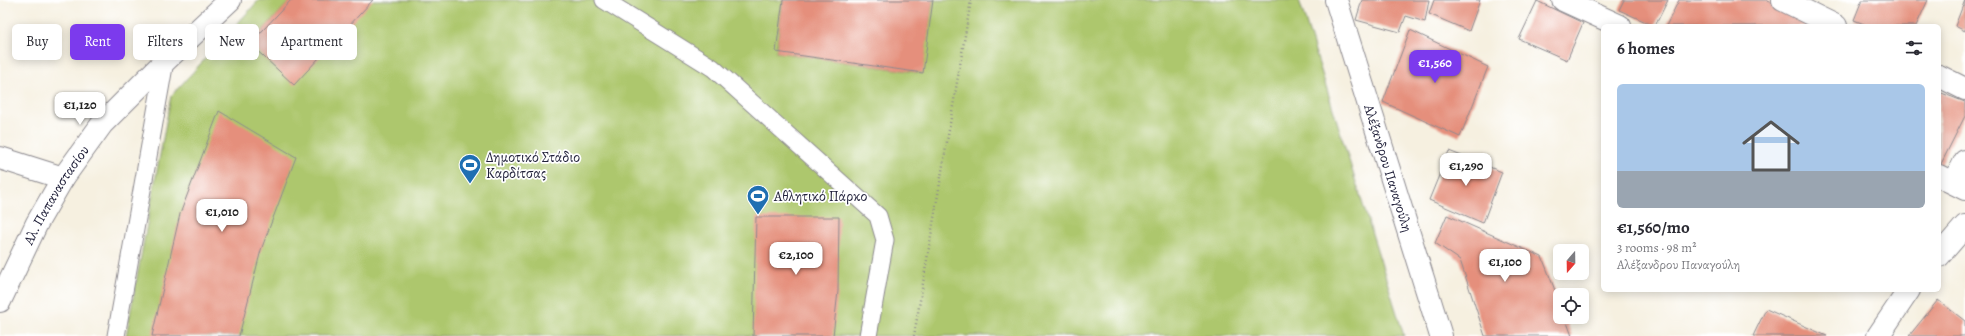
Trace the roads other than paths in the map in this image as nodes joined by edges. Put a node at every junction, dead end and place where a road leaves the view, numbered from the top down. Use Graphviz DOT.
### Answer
graph roads {
  1 [pos="604,0"];
  2 [pos="1336,0"];
  3 [pos="1563,0"];
  4 [pos="1783,0"];
  5 [pos="225,1"];
  6 [pos="1616,24"];
  7 [pos="1832,24"];
  8 [pos="164,61"];
  9 [pos="1941,77"];
  10 [pos="1965,89"];
  11 [pos="0,158"];
  12 [pos="1965,161"];
  13 [pos="63,178"];
  14 [pos="1953,183"];
  15 [pos="1965,226"];
  16 [pos="1941,254"];
  17 [pos="1909,292"];
  18 [pos="0,301"];
  19 [pos="116,336"];
  20 [pos="868,336"];
  21 [pos="1442,336"];
  22 [pos="1878,336"];
  1 -- 20 [label="lane"];
  2 -- 21 [label="street, Αλέξανδρου Παναγούλη"];
  3 -- 6 [label="street"];
  4 -- 7 [label="street"];
  5 -- 8 [label="street, Αλ. Παπαναστασίου"];
  8 -- 13 [label="street, Αλ. Παπαναστασίου"];
  8 -- 19 [label="lane"];
  9 -- 10 [label="street"];
  11 -- 13 [label="street"];
  12 -- 14 [label="street"];
  13 -- 18 [label="street, Αλ. Παπαναστασίου"];
  15 -- 16 [label="street"];
  17 -- 22 [label="street"];
}
